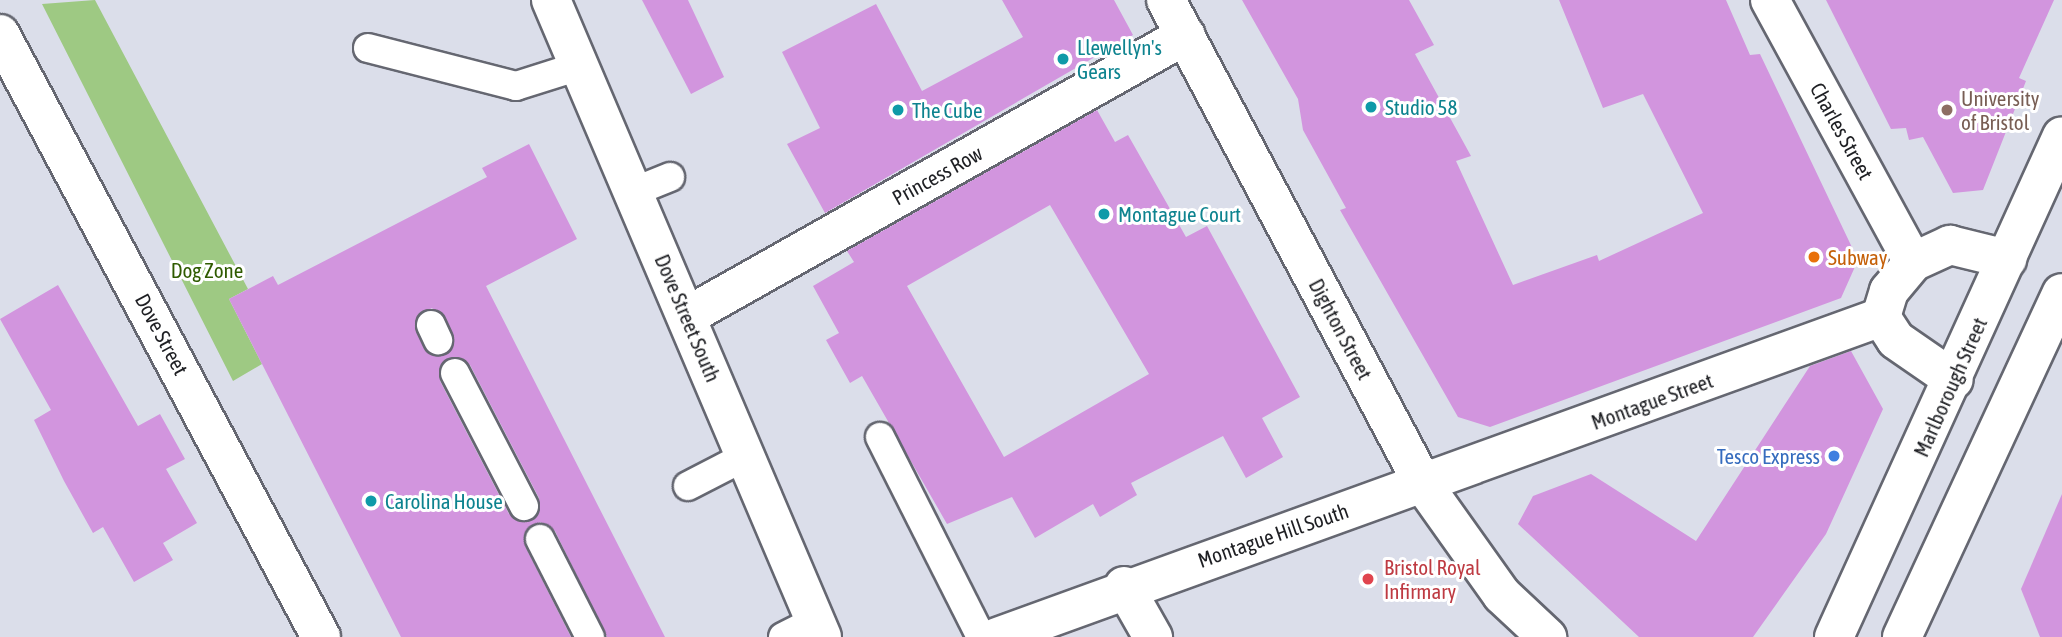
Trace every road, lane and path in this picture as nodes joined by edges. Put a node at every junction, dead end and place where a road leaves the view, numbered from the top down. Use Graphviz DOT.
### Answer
graph roads {
  1 [pos="551,0"];
  2 [pos="1166,0"];
  3 [pos="1770,0"];
  4 [pos="0,33"];
  5 [pos="1186,35"];
  6 [pos="368,48"];
  7 [pos="579,66"];
  8 [pos="2062,136"];
  9 [pos="670,177"];
  10 [pos="633,192"];
  11 [pos="2007,259"];
  12 [pos="1913,262"];
  13 [pos="2062,293"];
  14 [pos="689,316"];
  15 [pos="1881,317"];
  16 [pos="455,373"];
  17 [pos="1954,380"];
  18 [pos="880,437"];
  19 [pos="746,456"];
  20 [pos="1423,484"];
  21 [pos="688,486"];
  22 [pos="524,506"];
  23 [pos="541,539"];
  24 [pos="1124,586"];
  25 [pos="806,632"];
  26 [pos="1909,634"];
  27 [pos="321,637"];
  28 [pos="590,637"];
  29 [pos="981,637"];
  30 [pos="997,637"];
  31 [pos="1153,637"];
  32 [pos="1547,637"];
  33 [pos="1834,637"];
  1 -- 7 [label="street, Dove Street South"];
  2 -- 5 [label="street, Dighton Street"];
  3 -- 12 [label="street, Charles Street"];
  4 -- 27 [label="street, Dove Street"];
  5 -- 14 [label="street, Princess Row"];
  5 -- 20 [label="street, Dighton Street"];
  6 -- 7 [label="lane"];
  7 -- 10 [label="street, Dove Street South"];
  8 -- 11 [label="street, Marlborough Street"];
  9 -- 10 [label="lane"];
  10 -- 14 [label="street, Dove Street South"];
  11 -- 12 [label="street"];
  11 -- 17 [label="street, Marlborough Street"];
  12 -- 15 [label="street"];
  13 -- 26 [label="street"];
  14 -- 19 [label="street, Dove Street South"];
  15 -- 17 [label="street"];
  15 -- 20 [label="street, Montague Street"];
  16 -- 22 [label="lane"];
  17 -- 33 [label="street, Marlborough Street"];
  18 -- 29 [label="lane"];
  19 -- 21 [label="lane"];
  19 -- 25 [label="street, Dove Street South"];
  20 -- 24 [label="street, Montague Hill South"];
  20 -- 32 [label="street, Dighton Street"];
  23 -- 28 [label="lane"];
  24 -- 30 [label="street, Montague Hill South"];
  24 -- 31 [label="street"];
}
